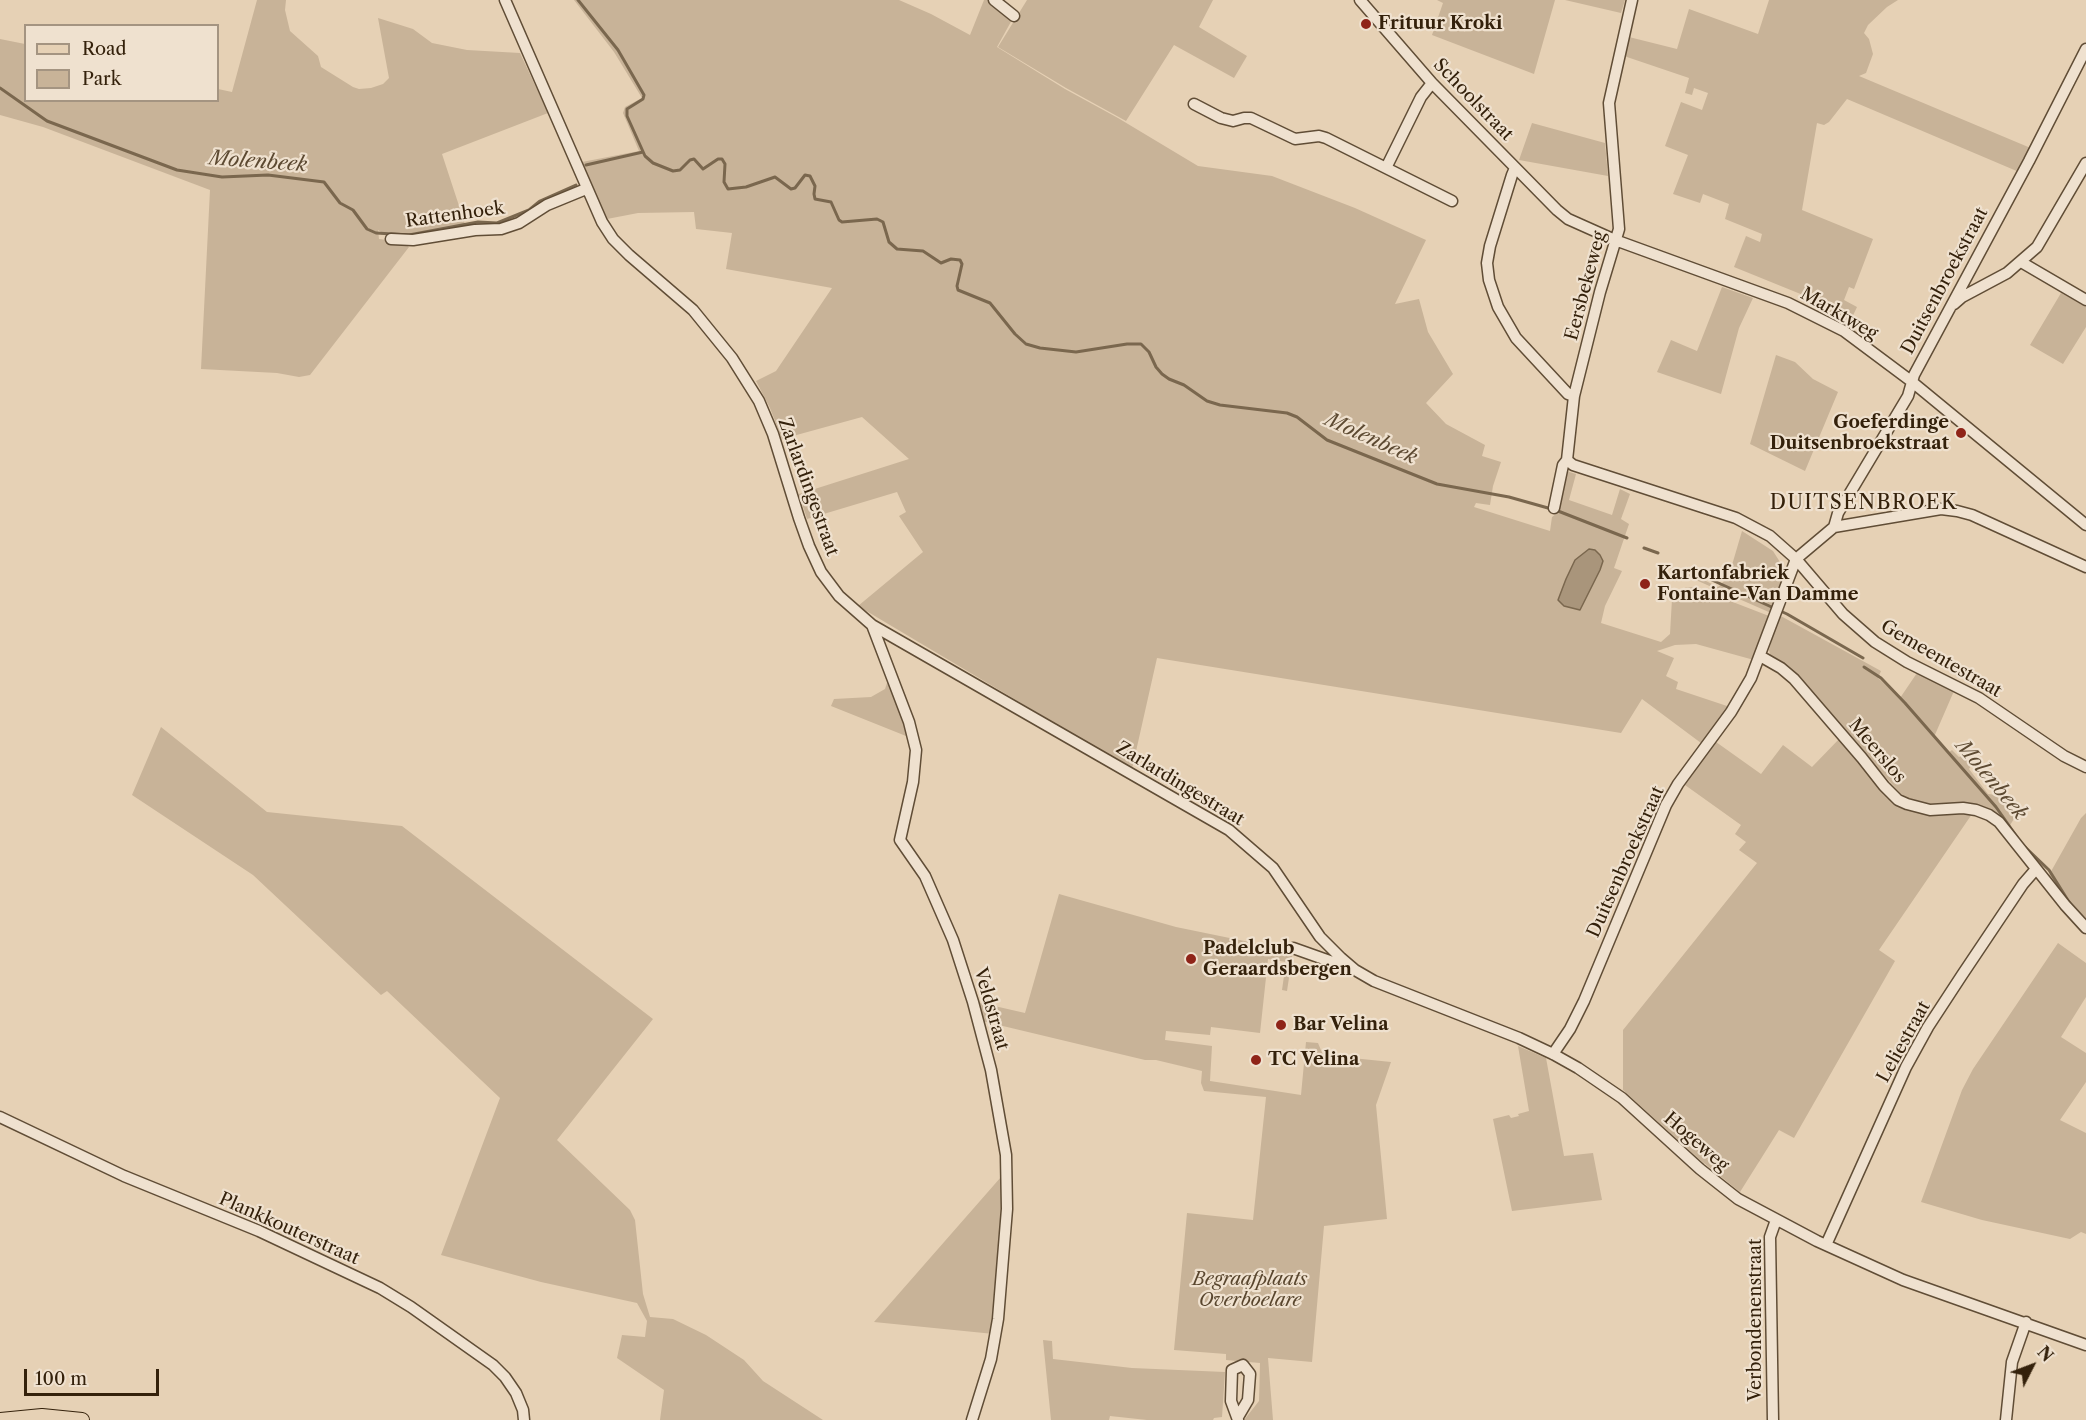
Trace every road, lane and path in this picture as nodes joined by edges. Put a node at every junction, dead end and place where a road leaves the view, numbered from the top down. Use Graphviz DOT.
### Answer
graph roads {
  1 [pos="505,0"];
  2 [pos="994,0"];
  3 [pos="1360,0"];
  4 [pos="1632,0"];
  5 [pos="1014,16"];
  6 [pos="2086,49"];
  7 [pos="1432,83"];
  8 [pos="1194,104"];
  9 [pos="2086,163"];
  10 [pos="1386,168"];
  11 [pos="1515,168"];
  12 [pos="586,189"];
  13 [pos="1452,201"];
  14 [pos="392,239"];
  15 [pos="1615,240"];
  16 [pos="2021,262"];
  17 [pos="2086,300"];
  18 [pos="1952,306"];
  19 [pos="1911,381"];
  20 [pos="1574,396"];
  21 [pos="1568,460"];
  22 [pos="1554,508"];
  23 [pos="2086,525"];
  24 [pos="1834,527"];
  25 [pos="1796,558"];
  26 [pos="2086,567"];
  27 [pos="872,625"];
  28 [pos="1760,656"];
  29 [pos="2086,767"];
  30 [pos="2036,869"];
  31 [pos="2086,928"];
  32 [pos="1293,948"];
  33 [pos="1355,970"];
  34 [pos="1553,1054"];
  35 [pos="0,1117"];
  36 [pos="1776,1220"];
  37 [pos="1827,1245"];
  38 [pos="2026,1323"];
  39 [pos="2086,1345"];
  40 [pos="0,1420"];
  41 [pos="82,1420"];
  42 [pos="524,1420"];
  43 [pos="972,1420"];
  44 [pos="1773,1420"];
  45 [pos="2006,1420"];
  1 -- 12 [label="street, Zarlardingestraat"];
  2 -- 5 [label="street"];
  3 -- 7 [label="street, Schoolstraat"];
  4 -- 15 [label="street, Eersbekeweg"];
  6 -- 18 [label="street, Duitsenbroekstraat"];
  7 -- 10 [label="street"];
  7 -- 11 [label="street, Schoolstraat"];
  8 -- 10 [label="street"];
  9 -- 16 [label="street"];
  10 -- 13 [label="street"];
  11 -- 15 [label="street, Marktweg"];
  11 -- 20 [label="street"];
  12 -- 14 [label="street, Rattenhoek"];
  12 -- 27 [label="street, Zarlardingestraat"];
  15 -- 19 [label="street, Marktweg"];
  15 -- 20 [label="street, Eersbekeweg"];
  16 -- 17 [label="street"];
  16 -- 18 [label="street"];
  18 -- 19 [label="street, Duitsenbroekstraat"];
  19 -- 23 [label="street, Marktweg"];
  19 -- 24 [label="street, Duitsenbroekstraat"];
  20 -- 21 [label="street, Eersbekeweg"];
  21 -- 22 [label="street, Eersbekeweg"];
  21 -- 25 [label="street, Gemeentestraat"];
  24 -- 25 [label="street"];
  24 -- 26 [label="street"];
  25 -- 28 [label="street, Duitsenbroekstraat"];
  25 -- 29 [label="street, Gemeentestraat"];
  27 -- 33 [label="street, Zarlardingestraat"];
  27 -- 43 [label="street, Veldstraat"];
  28 -- 30 [label="street, Meerslos"];
  28 -- 34 [label="street, Duitsenbroekstraat"];
  30 -- 31 [label="street, Meerslos"];
  30 -- 37 [label="street, Leliestraat"];
  32 -- 33 [label="street, Hogeweg"];
  33 -- 34 [label="street, Hogeweg"];
  34 -- 36 [label="street, Hogeweg"];
  35 -- 42 [label="street, Plankkouterstraat"];
  36 -- 37 [label="street, Hogeweg"];
  36 -- 44 [label="street, Verbondenenstraat"];
  37 -- 38 [label="street, Hogeweg"];
  38 -- 39 [label="street, Hogeweg"];
  38 -- 45 [label="street"];
  40 -- 41 [label="main road"];
}
